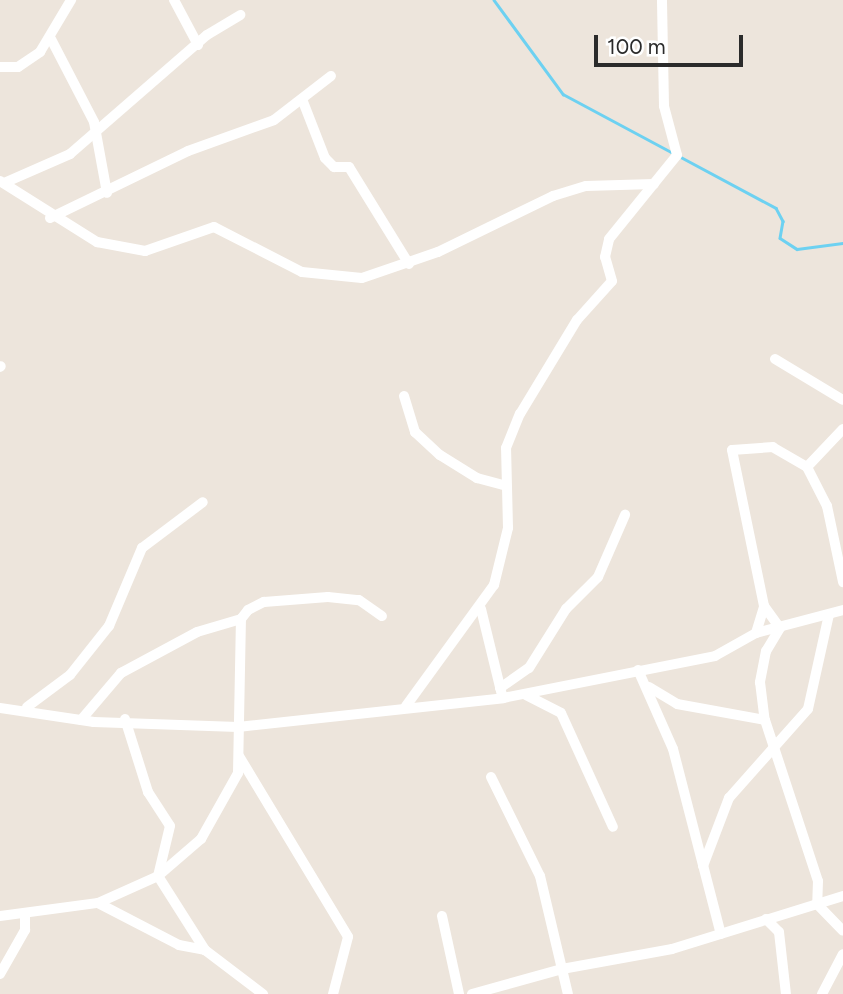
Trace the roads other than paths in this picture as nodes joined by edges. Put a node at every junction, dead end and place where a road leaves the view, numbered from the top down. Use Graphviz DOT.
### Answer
graph roads {
  1 [pos="71,0"];
  2 [pos="174,0"];
  3 [pos="662,0"];
  4 [pos="240,15"];
  5 [pos="52,45"];
  6 [pos="198,46"];
  7 [pos="0,67"];
  8 [pos="331,76"];
  9 [pos="302,99"];
  10 [pos="97,134"];
  11 [pos="2,182"];
  12 [pos="654,184"];
  13 [pos="628,186"];
  14 [pos="107,192"];
  15 [pos="639,203"];
  16 [pos="50,218"];
  17 [pos="409,264"];
  18 [pos="775,359"];
  19 [pos="404,396"];
  20 [pos="843,400"];
  21 [pos="843,431"];
  22 [pos="807,462"];
  23 [pos="506,485"];
  24 [pos="203,502"];
  25 [pos="625,515"];
  26 [pos="843,582"];
  27 [pos="764,606"];
  28 [pos="481,609"];
  29 [pos="843,610"];
  30 [pos="829,614"];
  31 [pos="382,616"];
  32 [pos="241,619"];
  33 [pos="780,628"];
  34 [pos="829,631"];
  35 [pos="756,634"];
  36 [pos="843,635"];
  37 [pos="638,670"];
  38 [pos="647,685"];
  39 [pos="502,693"];
  40 [pos="525,695"];
  41 [pos="406,706"];
  42 [pos="27,707"];
  43 [pos="0,708"];
  44 [pos="125,719"];
  45 [pos="81,720"];
  46 [pos="765,720"];
  47 [pos="238,727"];
  48 [pos="776,749"];
  49 [pos="239,756"];
  50 [pos="491,777"];
  51 [pos="612,827"];
  52 [pos="703,866"];
  53 [pos="158,876"];
  54 [pos="843,896"];
  55 [pos="98,903"];
  56 [pos="817,904"];
  57 [pos="801,910"];
  58 [pos="25,914"];
  59 [pos="0,916"];
  60 [pos="442,916"];
  61 [pos="766,919"];
  62 [pos="843,931"];
  63 [pos="779,932"];
  64 [pos="721,934"];
  65 [pos="205,950"];
  66 [pos="843,954"];
  67 [pos="562,968"];
  68 [pos="0,974"];
  69 [pos="263,994"];
  70 [pos="333,994"];
  71 [pos="459,994"];
  72 [pos="472,994"];
  73 [pos="568,994"];
  74 [pos="786,994"];
  75 [pos="822,994"];
  1 -- 5 [label="street"];
  2 -- 6 [label="street"];
  3 -- 12 [label="street"];
  4 -- 6 [label="street"];
  5 -- 7 [label="street"];
  5 -- 10 [label="street"];
  6 -- 10 [label="street"];
  8 -- 9 [label="street"];
  9 -- 14 [label="street"];
  9 -- 17 [label="street"];
  10 -- 11 [label="street"];
  10 -- 14 [label="street"];
  11 -- 16 [label="street"];
  12 -- 13 [label="street"];
  12 -- 15 [label="street"];
  13 -- 15 [label="street"];
  13 -- 17 [label="street"];
  14 -- 16 [label="street"];
  15 -- 23 [label="street"];
  16 -- 17 [label="street"];
  18 -- 20 [label="street"];
  19 -- 23 [label="street"];
  21 -- 22 [label="street"];
  22 -- 26 [label="street"];
  22 -- 27 [label="street"];
  23 -- 28 [label="street"];
  24 -- 42 [label="street"];
  25 -- 39 [label="street"];
  27 -- 33 [label="street"];
  27 -- 35 [label="street"];
  28 -- 39 [label="street"];
  28 -- 41 [label="street"];
  29 -- 30 [label="street"];
  30 -- 33 [label="street"];
  30 -- 34 [label="street"];
  31 -- 32 [label="street"];
  32 -- 45 [label="street"];
  32 -- 47 [label="street"];
  33 -- 35 [label="street"];
  33 -- 46 [label="street"];
  34 -- 36 [label="street"];
  34 -- 48 [label="street"];
  35 -- 37 [label="street"];
  37 -- 38 [label="street"];
  37 -- 40 [label="street"];
  38 -- 46 [label="street"];
  38 -- 52 [label="street"];
  39 -- 40 [label="street"];
  39 -- 41 [label="street"];
  40 -- 51 [label="street"];
  41 -- 47 [label="street"];
  42 -- 43 [label="street"];
  42 -- 45 [label="street"];
  44 -- 45 [label="street"];
  44 -- 47 [label="street"];
  44 -- 53 [label="street"];
  46 -- 48 [label="street"];
  47 -- 49 [label="street"];
  48 -- 52 [label="street"];
  48 -- 56 [label="street"];
  49 -- 53 [label="street"];
  49 -- 70 [label="street"];
  50 -- 67 [label="street"];
  52 -- 64 [label="street"];
  53 -- 55 [label="street"];
  53 -- 65 [label="street"];
  54 -- 56 [label="street"];
  55 -- 58 [label="street"];
  55 -- 65 [label="street"];
  56 -- 57 [label="street"];
  56 -- 62 [label="street"];
  57 -- 61 [label="street"];
  57 -- 63 [label="street"];
  58 -- 59 [label="street"];
  58 -- 68 [label="street"];
  60 -- 71 [label="street"];
  61 -- 63 [label="street"];
  61 -- 64 [label="street"];
  63 -- 74 [label="street"];
  64 -- 67 [label="street"];
  65 -- 69 [label="street"];
  66 -- 75 [label="street"];
  67 -- 72 [label="street"];
  67 -- 73 [label="street"];
}
